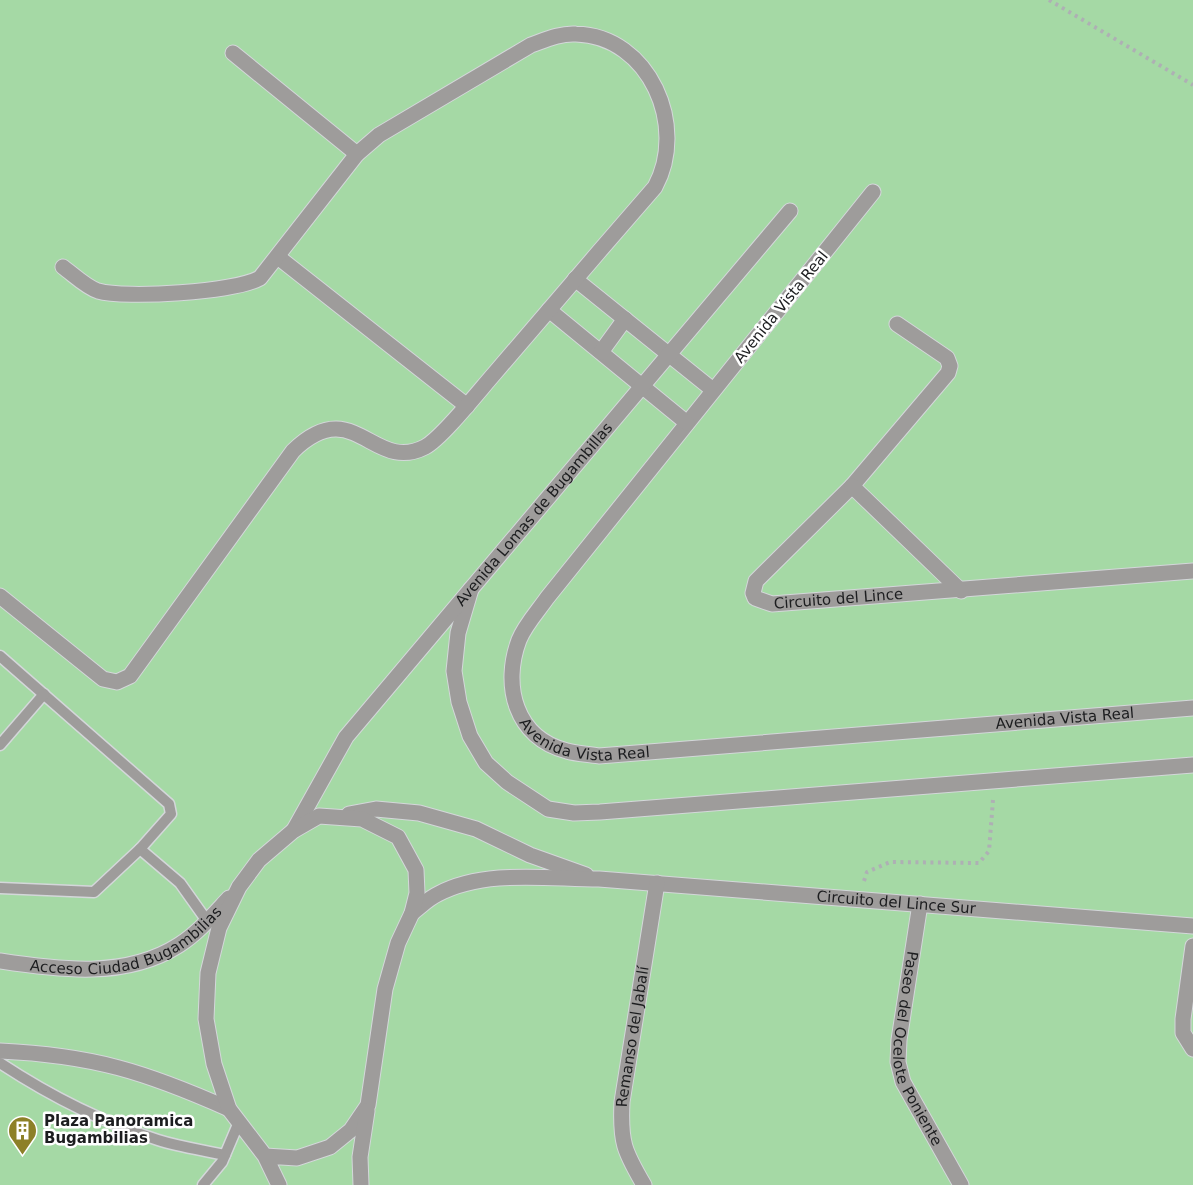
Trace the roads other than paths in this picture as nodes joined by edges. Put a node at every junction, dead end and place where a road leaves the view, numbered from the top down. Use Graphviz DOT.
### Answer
graph roads {
  1 [pos="233,54"];
  2 [pos="357,154"];
  3 [pos="873,192"];
  4 [pos="790,210"];
  5 [pos="278,257"];
  6 [pos="63,267"];
  7 [pos="575,279"];
  8 [pos="549,310"];
  9 [pos="625,319"];
  10 [pos="897,324"];
  11 [pos="601,352"];
  12 [pos="668,354"];
  13 [pos="642,386"];
  14 [pos="713,390"];
  15 [pos="466,406"];
  16 [pos="687,423"];
  17 [pos="852,486"];
  18 [pos="1193,571"];
  19 [pos="471,589"];
  20 [pos="961,591"];
  21 [pos="0,596"];
  22 [pos="0,656"];
  23 [pos="44,694"];
  24 [pos="1193,708"];
  25 [pos="0,745"];
  26 [pos="1193,765"];
  27 [pos="340,816"];
  28 [pos="293,831"];
  29 [pos="140,849"];
  30 [pos="599,879"];
  31 [pos="657,883"];
  32 [pos="240,887"];
  33 [pos="0,888"];
  34 [pos="920,904"];
  35 [pos="412,913"];
  36 [pos="207,921"];
  37 [pos="1193,926"];
  38 [pos="1193,946"];
  39 [pos="0,961"];
  40 [pos="1193,1049"];
  41 [pos="0,1051"];
  42 [pos="0,1063"];
  43 [pos="368,1105"];
  44 [pos="229,1109"];
  45 [pos="239,1122"];
  46 [pos="225,1155"];
  47 [pos="265,1156"];
  48 [pos="203,1185"];
  49 [pos="279,1185"];
  50 [pos="361,1185"];
  51 [pos="644,1185"];
  52 [pos="961,1185"];
  1 -- 2 [label="street"];
  2 -- 5 [label="street"];
  2 -- 7 [label="street"];
  3 -- 14 [label="street, Avenida Vista Real"];
  4 -- 12 [label="street, Avenida Lomas de Bugambillas"];
  5 -- 6 [label="street"];
  5 -- 15 [label="street"];
  7 -- 8 [label="street"];
  7 -- 9 [label="street"];
  8 -- 11 [label="street"];
  8 -- 15 [label="street"];
  9 -- 11 [label="street"];
  9 -- 12 [label="street"];
  10 -- 17 [label="street, Circuito del Lince"];
  11 -- 13 [label="street"];
  12 -- 13 [label="street, Avenida Lomas de Bugambillas"];
  12 -- 14 [label="street"];
  13 -- 16 [label="street"];
  13 -- 19 [label="street, Avenida Lomas de Bugambillas"];
  14 -- 16 [label="street, Avenida Vista Real"];
  15 -- 21 [label="street"];
  16 -- 24 [label="street, Avenida Vista Real"];
  17 -- 20 [label="street"];
  17 -- 20 [label="street, Circuito del Lince"];
  18 -- 20 [label="street, Circuito del Lince"];
  19 -- 26 [label="street"];
  19 -- 28 [label="street, Avenida Lomas de Bugambillas"];
  22 -- 23 [label="lane"];
  23 -- 25 [label="lane"];
  23 -- 29 [label="lane"];
  27 -- 28 [label="street, Circuito del Lince Sur"];
  27 -- 30 [label="street, Circuito del Lince Sur"];
  27 -- 35 [label="street"];
  28 -- 32 [label="street"];
  29 -- 33 [label="lane"];
  29 -- 36 [label="lane"];
  30 -- 31 [label="street, Circuito del Lince Sur"];
  30 -- 35 [label="street, Circuito del Lince Sur"];
  31 -- 34 [label="street, Circuito del Lince Sur"];
  31 -- 51 [label="street, Remanso del Jabalí"];
  32 -- 36 [label="street, Acceso Ciudad Bugambilias"];
  32 -- 44 [label="street"];
  34 -- 37 [label="street, Circuito del Lince Sur"];
  34 -- 52 [label="street, Paseo del Ocelote Poniente"];
  35 -- 43 [label="street"];
  36 -- 39 [label="street, Acceso Ciudad Bugambilias"];
  38 -- 40 [label="street"];
  41 -- 44 [label="street"];
  42 -- 46 [label="lane"];
  43 -- 47 [label="street"];
  43 -- 50 [label="street"];
  44 -- 45 [label="street"];
  45 -- 46 [label="lane"];
  45 -- 47 [label="street"];
  46 -- 48 [label="lane"];
  47 -- 49 [label="street"];
}
